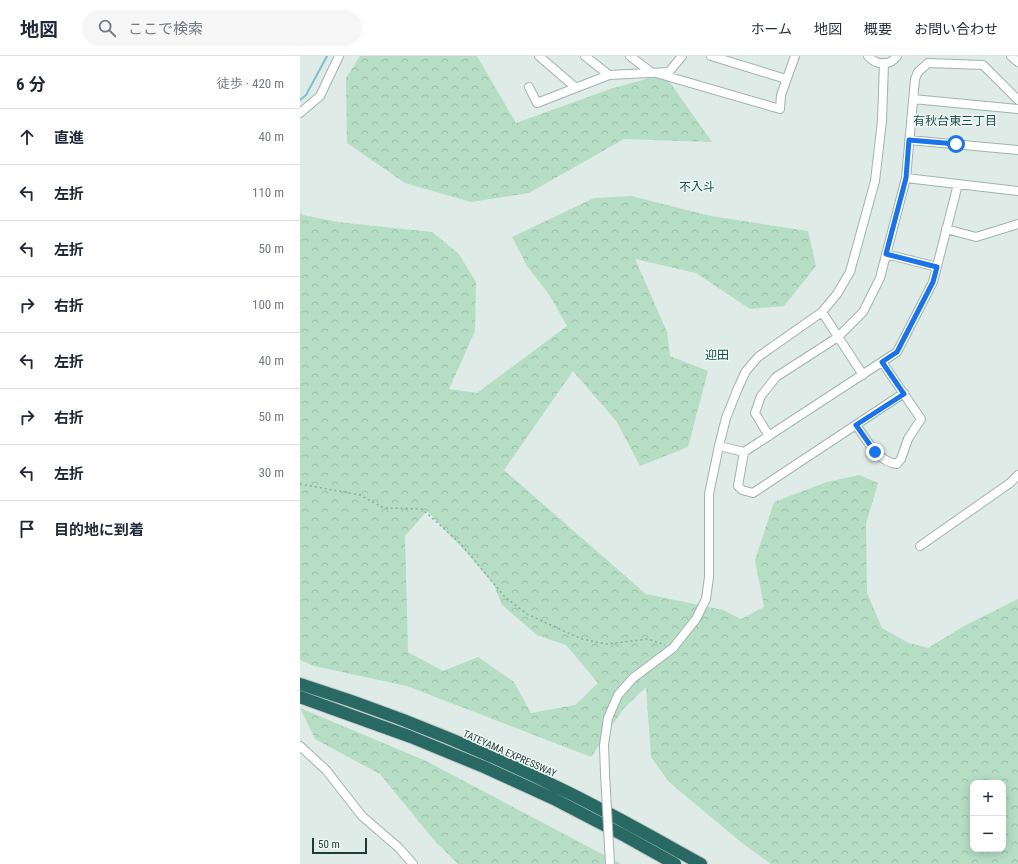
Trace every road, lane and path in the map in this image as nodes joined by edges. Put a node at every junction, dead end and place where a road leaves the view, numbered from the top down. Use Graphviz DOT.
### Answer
graph roads {
  1 [pos="339,56"];
  2 [pos="539,56"];
  3 [pos="585,56"];
  4 [pos="630,56"];
  5 [pos="711,56"];
  6 [pos="794,56"];
  7 [pos="868,56"];
  8 [pos="897,56"];
  9 [pos="1012,56"];
  10 [pos="679,57"];
  11 [pos="1018,62"];
  12 [pos="884,63"];
  13 [pos="654,73"];
  14 [pos="609,75"];
  15 [pos="786,79"];
  16 [pos="529,88"];
  17 [pos="576,88"];
  18 [pos="913,99"];
  19 [pos="1018,100"];
  20 [pos="1018,109"];
  21 [pos="300,113"];
  22 [pos="909,140"];
  23 [pos="1018,150"];
  24 [pos="906,178"];
  25 [pos="958,184"];
  26 [pos="1018,191"];
  27 [pos="1018,224"];
  28 [pos="946,229"];
  29 [pos="886,254"];
  30 [pos="937,267"];
  31 [pos="822,312"];
  32 [pos="838,337"];
  33 [pos="882,362"];
  34 [pos="863,374"];
  35 [pos="904,394"];
  36 [pos="856,425"];
  37 [pos="769,436"];
  38 [pos="719,446"];
  39 [pos="744,452"];
  40 [pos="1018,475"];
  41 [pos="300,484"];
  42 [pos="920,546"];
  43 [pos="673,648"];
  44 [pos="300,684"];
  45 [pos="300,697"];
  46 [pos="300,746"];
  47 [pos="413,864"];
  48 [pos="610,864"];
  49 [pos="675,864"];
  50 [pos="701,864"];
  1 -- 21 [label="street"];
  2 -- 17 [label="street"];
  3 -- 14 [label="street"];
  4 -- 13 [label="street"];
  5 -- 15 [label="street"];
  6 -- 15 [label="street"];
  7 -- 12 [label="street"];
  8 -- 12 [label="street"];
  9 -- 11 [label="street"];
  10 -- 13 [label="street"];
  12 -- 31 [label="street"];
  13 -- 14 [label="street"];
  13 -- 15 [label="street"];
  14 -- 17 [label="street"];
  16 -- 17 [label="street"];
  18 -- 19 [label="street"];
  18 -- 20 [label="street"];
  18 -- 22 [label="street"];
  22 -- 23 [label="street"];
  22 -- 24 [label="street"];
  24 -- 25 [label="street"];
  24 -- 29 [label="street"];
  25 -- 26 [label="street"];
  25 -- 28 [label="street"];
  27 -- 28 [label="street"];
  28 -- 30 [label="street"];
  29 -- 30 [label="street"];
  29 -- 32 [label="street"];
  30 -- 33 [label="street"];
  31 -- 32 [label="street"];
  31 -- 38 [label="street"];
  32 -- 34 [label="street"];
  32 -- 37 [label="street"];
  33 -- 34 [label="street"];
  33 -- 35 [label="street"];
  34 -- 37 [label="street"];
  35 -- 36 [label="street"];
  35 -- 36 [label="street"];
  36 -- 39 [label="street"];
  37 -- 39 [label="street"];
  38 -- 39 [label="street"];
  38 -- 43 [label="street"];
  40 -- 42 [label="street"];
  41 -- 43 [label="path"];
  43 -- 48 [label="street, bridge"];
  44 -- 50 [label="highway, TATEYAMA EXPRESSWAY"];
  45 -- 49 [label="highway"];
  46 -- 47 [label="street"];
}
